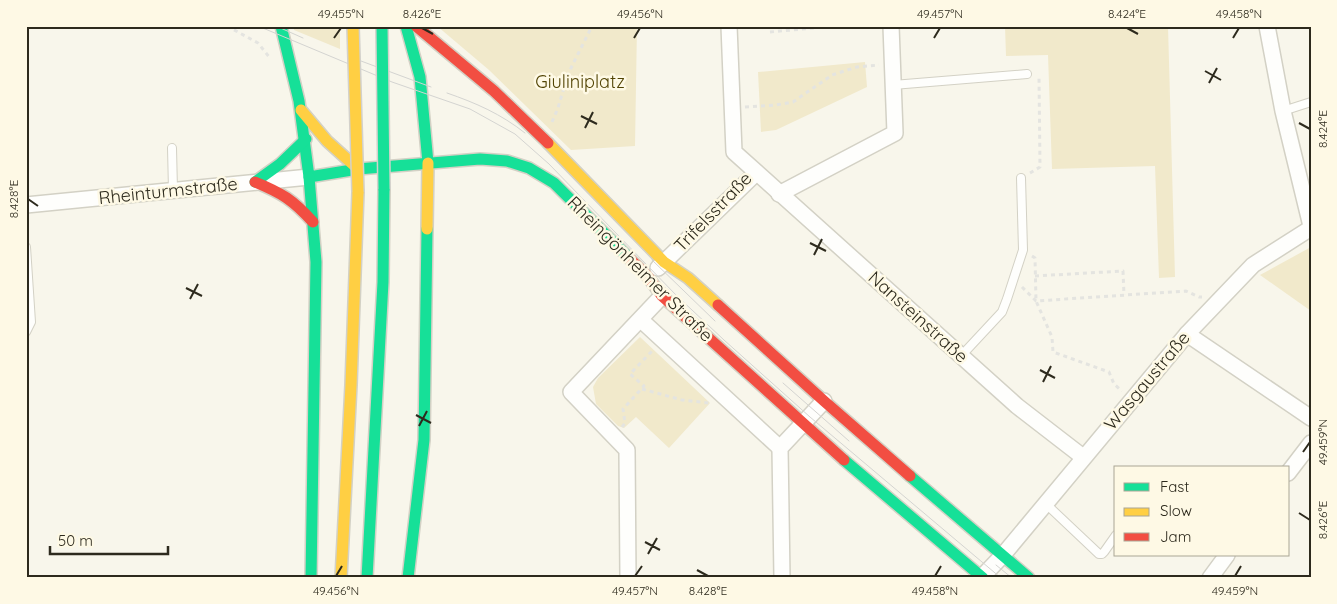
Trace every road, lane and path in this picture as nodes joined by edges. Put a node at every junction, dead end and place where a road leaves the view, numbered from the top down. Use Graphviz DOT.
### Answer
graph roads {
  1 [pos="227,26"];
  2 [pos="352,26"];
  3 [pos="382,26"];
  4 [pos="406,26"];
  5 [pos="416,26"];
  6 [pos="592,26"];
  7 [pos="728,26"];
  8 [pos="834,26"];
  9 [pos="891,26"];
  10 [pos="1267,26"];
  11 [pos="281,27"];
  12 [pos="770,32"];
  13 [pos="270,59"];
  14 [pos="892,64"];
  15 [pos="1027,74"];
  16 [pos="893,85"];
  17 [pos="1311,102"];
  18 [pos="732,108"];
  19 [pos="301,110"];
  20 [pos="1283,111"];
  21 [pos="306,139"];
  22 [pos="544,139"];
  23 [pos="172,148"];
  24 [pos="428,163"];
  25 [pos="358,169"];
  26 [pos="756,174"];
  27 [pos="309,177"];
  28 [pos="1021,178"];
  29 [pos="255,182"];
  30 [pos="173,190"];
  31 [pos="779,194"];
  32 [pos="26,205"];
  33 [pos="313,222"];
  34 [pos="1311,227"];
  35 [pos="26,247"];
  36 [pos="1023,250"];
  37 [pos="664,262"];
  38 [pos="1035,276"];
  39 [pos="648,277"];
  40 [pos="1014,279"];
  41 [pos="1227,292"];
  42 [pos="1124,295"];
  43 [pos="662,296"];
  44 [pos="1036,301"];
  45 [pos="641,320"];
  46 [pos="26,332"];
  47 [pos="1187,334"];
  48 [pos="662,340"];
  49 [pos="961,356"];
  50 [pos="642,389"];
  51 [pos="1132,399"];
  52 [pos="824,401"];
  53 [pos="710,403"];
  54 [pos="1311,418"];
  55 [pos="804,424"];
  56 [pos="614,437"];
  57 [pos="1311,443"];
  58 [pos="780,448"];
  59 [pos="1083,457"];
  60 [pos="1290,470"];
  61 [pos="1045,503"];
  62 [pos="1114,538"];
  63 [pos="1003,555"];
  64 [pos="1226,556"];
  65 [pos="311,578"];
  66 [pos="341,578"];
  67 [pos="367,578"];
  68 [pos="408,578"];
  69 [pos="628,578"];
  70 [pos="782,578"];
  71 [pos="982,578"];
  72 [pos="1029,578"];
  73 [pos="1210,578"];
  1 -- 13 [label="path"];
  2 -- 66 [label="main road, bridge"];
  3 -- 67 [label="main road, bridge"];
  4 -- 24 [label="main road"];
  5 -- 22 [label="main road, Rheingönheimer Straße"];
  6 -- 22 [label="path"];
  7 -- 18 [label="street, Trifelsstraße"];
  8 -- 12 [label="path"];
  9 -- 14 [label="street"];
  10 -- 20 [label="street"];
  11 -- 19 [label="main road"];
  14 -- 16 [label="street"];
  14 -- 18 [label="path"];
  15 -- 16 [label="lane"];
  15 -- 28 [label="path"];
  16 -- 31 [label="street"];
  17 -- 20 [label="lane"];
  18 -- 26 [label="street, Trifelsstraße"];
  19 -- 21 [label="main road"];
  19 -- 25 [label="main road"];
  20 -- 34 [label="street"];
  21 -- 27 [label="main road"];
  21 -- 29 [label="main road"];
  22 -- 37 [label="main road, Rheingönheimer Straße"];
  23 -- 30 [label="lane"];
  24 -- 25 [label="main road, Rheingönheimer Straße"];
  24 -- 39 [label="main road, Rheingönheimer Straße"];
  24 -- 68 [label="main road"];
  25 -- 27 [label="main road, Rheingönheimer Straße"];
  26 -- 31 [label="street, Nansteinstraße"];
  26 -- 37 [label="street, Trifelsstraße"];
  27 -- 29 [label="street, Rheinturmstraße"];
  27 -- 33 [label="main road"];
  28 -- 36 [label="lane"];
  29 -- 30 [label="street, Rheinturmstraße"];
  29 -- 33 [label="main road"];
  30 -- 32 [label="street, Rheinturmstraße"];
  31 -- 49 [label="street, Nansteinstraße"];
  33 -- 65 [label="main road"];
  34 -- 41 [label="street, Wasgaustraße"];
  35 -- 46 [label="lane"];
  36 -- 38 [label="path"];
  36 -- 40 [label="lane"];
  37 -- 39 [label="street, Trifelsstraße"];
  37 -- 52 [label="main road, Rheingönheimer Straße"];
  38 -- 42 [label="path"];
  38 -- 44 [label="path"];
  39 -- 43 [label="main road, Rheingönheimer Straße"];
  40 -- 44 [label="path"];
  40 -- 49 [label="lane"];
  41 -- 42 [label="path"];
  41 -- 47 [label="street, Wasgaustraße"];
  42 -- 44 [label="path"];
  43 -- 45 [label="street"];
  43 -- 55 [label="main road, Rheingönheimer Straße"];
  44 -- 51 [label="path"];
  45 -- 48 [label="street, Rheingönheimer Straße"];
  45 -- 56 [label="street"];
  47 -- 51 [label="street, Wasgaustraße"];
  47 -- 54 [label="street"];
  48 -- 50 [label="path"];
  48 -- 58 [label="street, Rheingönheimer Straße"];
  49 -- 59 [label="street, Nansteinstraße"];
  50 -- 53 [label="path"];
  50 -- 56 [label="path"];
  51 -- 59 [label="street, Wasgaustraße"];
  52 -- 55 [label="street"];
  52 -- 63 [label="main road, Rheingönheimer Straße"];
  55 -- 58 [label="street"];
  55 -- 71 [label="main road, Rheingönheimer Straße"];
  56 -- 69 [label="street"];
  57 -- 60 [label="street"];
  58 -- 70 [label="street"];
  59 -- 61 [label="street, Wasgaustraße"];
  61 -- 62 [label="lane"];
  61 -- 63 [label="street, Wasgaustraße"];
  63 -- 71 [label="street, Wasgaustraße"];
  63 -- 72 [label="main road, Rheingönheimer Straße"];
  64 -- 73 [label="street"];
}
